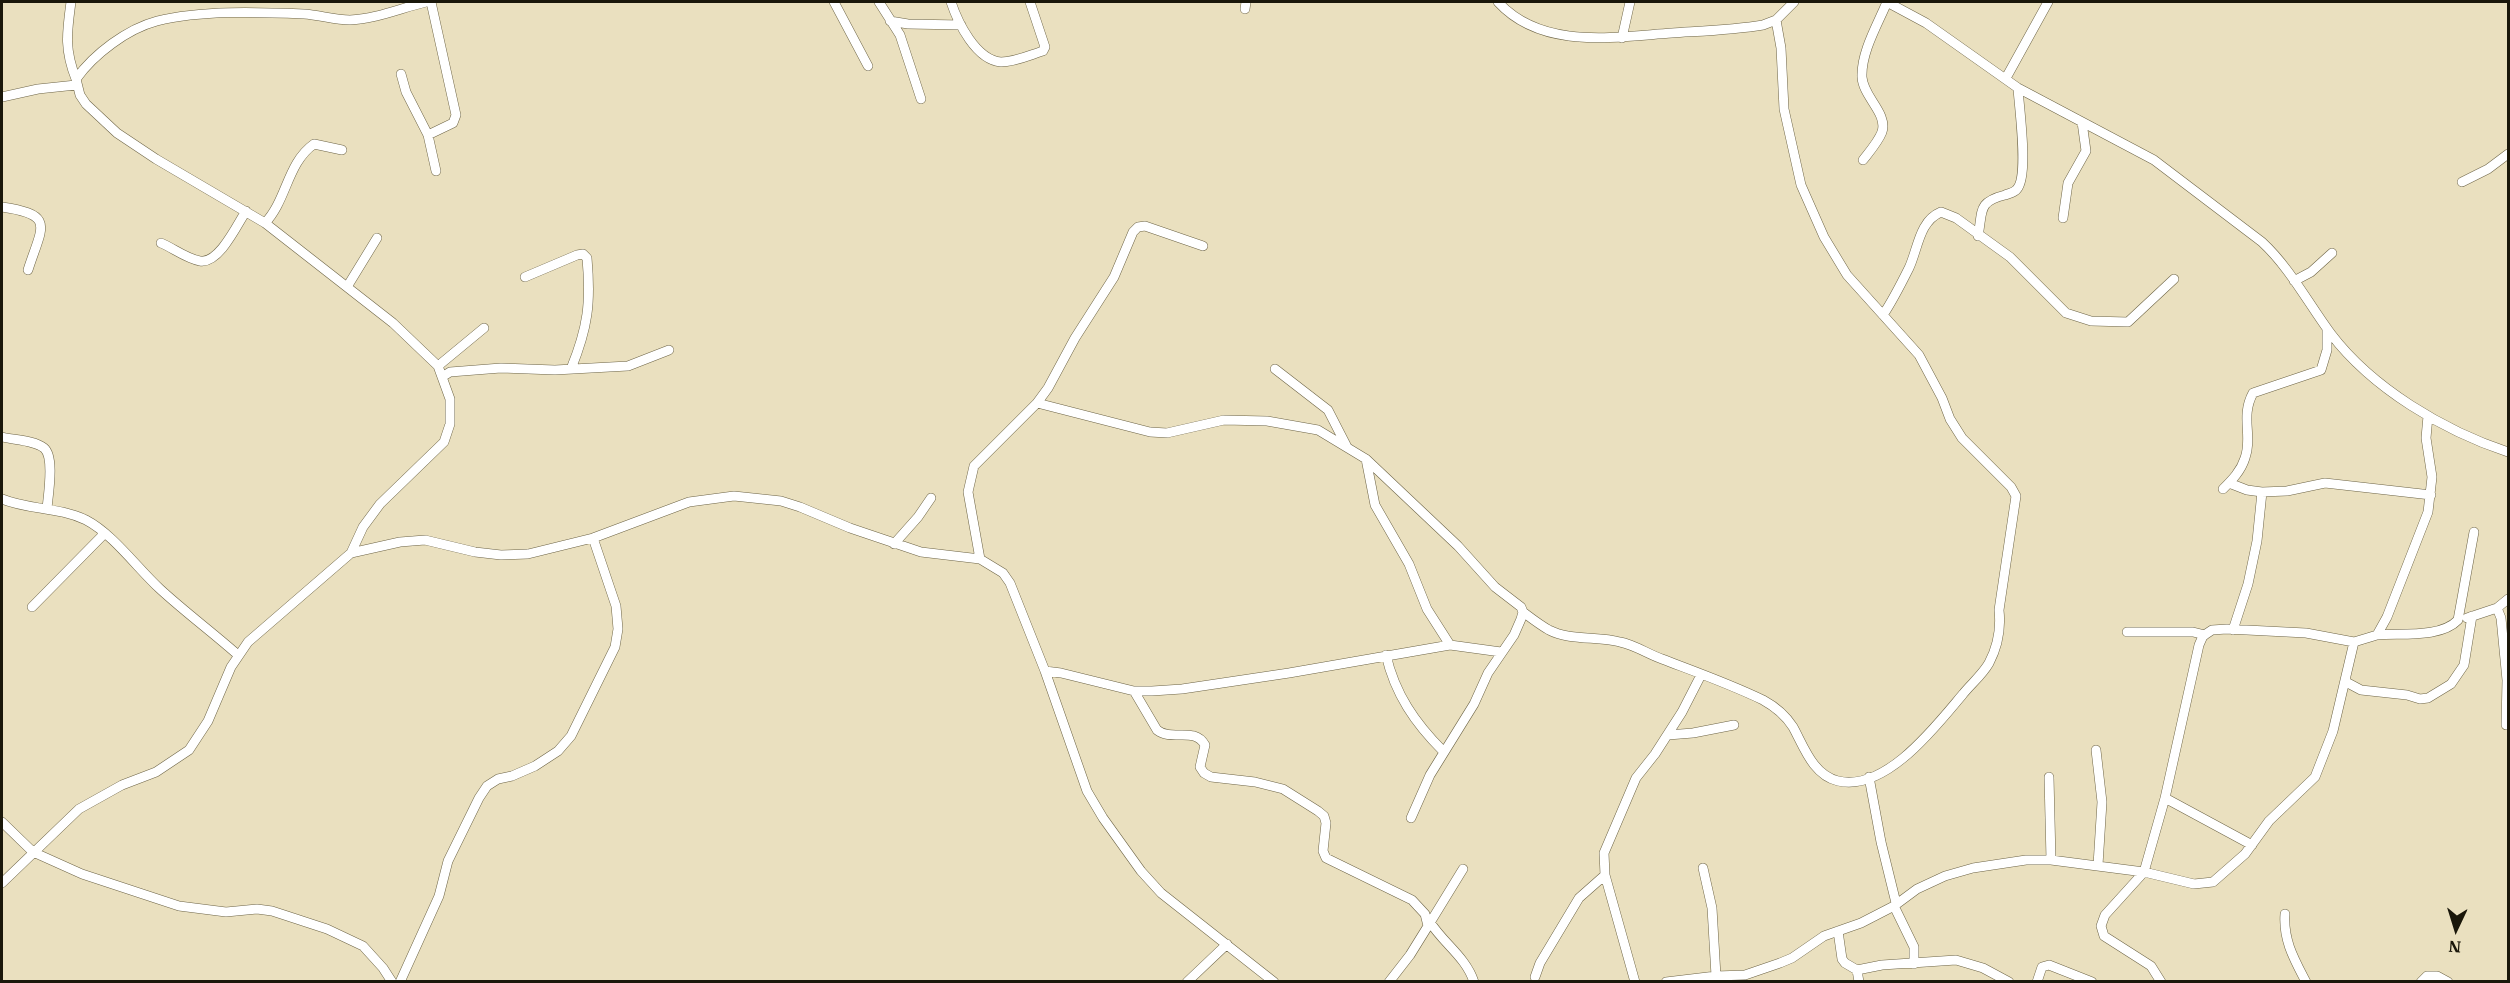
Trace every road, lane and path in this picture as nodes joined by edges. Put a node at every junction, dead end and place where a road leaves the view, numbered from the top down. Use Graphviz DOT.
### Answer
graph roads {
  1 [pos="71,2"];
  2 [pos="426,2"];
  3 [pos="430,2"];
  4 [pos="834,2"];
  5 [pos="879,2"];
  6 [pos="951,2"];
  7 [pos="1030,2"];
  8 [pos="1498,2"];
  9 [pos="1630,2"];
  10 [pos="1794,2"];
  11 [pos="1887,2"];
  12 [pos="2048,2"];
  13 [pos="1776,20"];
  14 [pos="890,21"];
  15 [pos="962,26"];
  16 [pos="1622,38"];
  17 [pos="868,66"];
  18 [pos="401,74"];
  19 [pos="2006,78"];
  20 [pos="76,82"];
  21 [pos="2018,88"];
  22 [pos="2,97"];
  23 [pos="921,99"];
  24 [pos="2082,122"];
  25 [pos="428,135"];
  26 [pos="342,150"];
  27 [pos="2508,154"];
  28 [pos="1863,160"];
  29 [pos="436,171"];
  30 [pos="2462,182"];
  31 [pos="2,207"];
  32 [pos="246,211"];
  33 [pos="2063,218"];
  34 [pos="266,223"];
  35 [pos="1978,236"];
  36 [pos="377,238"];
  37 [pos="161,243"];
  38 [pos="1203,246"];
  39 [pos="2332,253"];
  40 [pos="28,270"];
  41 [pos="525,277"];
  42 [pos="2175,279"];
  43 [pos="2294,280"];
  44 [pos="347,287"];
  45 [pos="1883,315"];
  46 [pos="484,328"];
  47 [pos="2327,329"];
  48 [pos="669,350"];
  49 [pos="438,366"];
  50 [pos="571,369"];
  51 [pos="1275,369"];
  52 [pos="442,377"];
  53 [pos="1037,404"];
  54 [pos="2428,416"];
  55 [pos="2,437"];
  56 [pos="1347,447"];
  57 [pos="2508,452"];
  58 [pos="1366,459"];
  59 [pos="2262,492"];
  60 [pos="2431,495"];
  61 [pos="931,498"];
  62 [pos="2,499"];
  63 [pos="47,509"];
  64 [pos="2474,532"];
  65 [pos="104,534"];
  66 [pos="593,538"];
  67 [pos="894,544"];
  68 [pos="351,553"];
  69 [pos="980,559"];
  70 [pos="2508,599"];
  71 [pos="32,607"];
  72 [pos="2497,608"];
  73 [pos="1523,612"];
  74 [pos="2472,616"];
  75 [pos="2458,620"];
  76 [pos="2233,630"];
  77 [pos="2127,632"];
  78 [pos="2205,635"];
  79 [pos="2377,635"];
  80 [pos="2354,642"];
  81 [pos="1450,645"];
  82 [pos="1501,652"];
  83 [pos="238,655"];
  84 [pos="1386,655"];
  85 [pos="1045,671"];
  86 [pos="1701,675"];
  87 [pos="2346,682"];
  88 [pos="1134,691"];
  89 [pos="1734,725"];
  90 [pos="2506,725"];
  91 [pos="1668,735"];
  92 [pos="2096,750"];
  93 [pos="1443,751"];
  94 [pos="1869,777"];
  95 [pos="2049,777"];
  96 [pos="2165,798"];
  97 [pos="1411,818"];
  98 [pos="2,822"];
  99 [pos="2252,845"];
  100 [pos="33,852"];
  101 [pos="2051,860"];
  102 [pos="2098,865"];
  103 [pos="1703,868"];
  104 [pos="1463,869"];
  105 [pos="2144,872"];
  106 [pos="1605,875"];
  107 [pos="2,883"];
  108 [pos="1895,904"];
  109 [pos="2285,914"];
  110 [pos="1429,924"];
  111 [pos="1838,931"];
  112 [pos="1227,944"];
  113 [pos="1914,964"];
  114 [pos="1857,970"];
  115 [pos="1716,976"];
  116 [pos="1535,978"];
  117 [pos="1746,978"];
  118 [pos="392,981"];
  119 [pos="400,981"];
  120 [pos="1186,981"];
  121 [pos="1274,981"];
  122 [pos="1389,981"];
  123 [pos="1474,981"];
  124 [pos="1635,981"];
  125 [pos="1666,981"];
  126 [pos="1859,981"];
  127 [pos="2009,981"];
  128 [pos="2037,981"];
  129 [pos="2092,981"];
  130 [pos="2162,981"];
  131 [pos="2306,981"];
  132 [pos="2421,981"];
  133 [pos="2448,981"];
  1 -- 20 [label="street"];
  2 -- 20 [label="street"];
  3 -- 25 [label="street"];
  4 -- 17 [label="street"];
  5 -- 14 [label="street"];
  6 -- 15 [label="street"];
  7 -- 15 [label="street"];
  8 -- 16 [label="street"];
  9 -- 16 [label="street"];
  10 -- 13 [label="street"];
  11 -- 19 [label="street"];
  11 -- 28 [label="street"];
  12 -- 19 [label="street"];
  13 -- 16 [label="street"];
  13 -- 45 [label="street"];
  14 -- 15 [label="street"];
  14 -- 23 [label="street"];
  18 -- 25 [label="street"];
  19 -- 21 [label="street"];
  20 -- 22 [label="street"];
  20 -- 32 [label="street"];
  21 -- 24 [label="street"];
  21 -- 35 [label="street"];
  24 -- 33 [label="street"];
  24 -- 43 [label="street"];
  25 -- 29 [label="street"];
  26 -- 34 [label="street"];
  27 -- 30 [label="street"];
  31 -- 40 [label="street"];
  32 -- 34 [label="street"];
  32 -- 37 [label="street"];
  34 -- 44 [label="street"];
  35 -- 42 [label="street"];
  35 -- 45 [label="street"];
  36 -- 44 [label="street"];
  38 -- 53 [label="street"];
  39 -- 43 [label="street"];
  41 -- 50 [label="street"];
  43 -- 47 [label="street"];
  44 -- 49 [label="street"];
  45 -- 94 [label="street"];
  46 -- 49 [label="street"];
  47 -- 54 [label="street"];
  47 -- 59 [label="street"];
  48 -- 50 [label="street"];
  49 -- 52 [label="street"];
  50 -- 52 [label="street"];
  51 -- 56 [label="street"];
  52 -- 68 [label="street"];
  53 -- 56 [label="street"];
  53 -- 69 [label="street"];
  54 -- 57 [label="street"];
  54 -- 60 [label="street"];
  55 -- 63 [label="street"];
  56 -- 58 [label="street"];
  58 -- 73 [label="street"];
  58 -- 81 [label="street"];
  59 -- 60 [label="street"];
  59 -- 76 [label="street"];
  60 -- 79 [label="street"];
  61 -- 67 [label="street"];
  62 -- 63 [label="street"];
  63 -- 65 [label="street"];
  64 -- 75 [label="street"];
  65 -- 71 [label="street"];
  65 -- 83 [label="street"];
  66 -- 67 [label="street"];
  66 -- 68 [label="street"];
  66 -- 119 [label="street"];
  67 -- 69 [label="street"];
  68 -- 83 [label="street"];
  69 -- 85 [label="street"];
  70 -- 72 [label="street"];
  72 -- 74 [label="street"];
  72 -- 90 [label="street"];
  73 -- 82 [label="street"];
  73 -- 86 [label="street"];
  74 -- 75 [label="street"];
  74 -- 87 [label="street"];
  75 -- 79 [label="street"];
  76 -- 78 [label="street"];
  76 -- 80 [label="street"];
  77 -- 78 [label="street"];
  78 -- 96 [label="street"];
  79 -- 80 [label="street"];
  80 -- 87 [label="street"];
  81 -- 82 [label="street"];
  81 -- 84 [label="street"];
  82 -- 93 [label="street"];
  83 -- 100 [label="street"];
  84 -- 88 [label="street"];
  84 -- 93 [label="street"];
  85 -- 88 [label="street"];
  85 -- 112 [label="street"];
  86 -- 91 [label="street"];
  86 -- 94 [label="street"];
  87 -- 99 [label="street"];
  88 -- 110 [label="street"];
  89 -- 91 [label="street"];
  91 -- 106 [label="street"];
  92 -- 102 [label="street"];
  93 -- 97 [label="street"];
  94 -- 108 [label="street"];
  95 -- 101 [label="street"];
  96 -- 99 [label="street"];
  96 -- 105 [label="street"];
  98 -- 100 [label="street"];
  99 -- 105 [label="street"];
  100 -- 107 [label="street"];
  100 -- 118 [label="street"];
  101 -- 102 [label="street"];
  101 -- 108 [label="street"];
  102 -- 105 [label="street"];
  103 -- 115 [label="street"];
  104 -- 110 [label="street"];
  105 -- 130 [label="street"];
  106 -- 116 [label="street"];
  106 -- 124 [label="street"];
  108 -- 111 [label="street"];
  108 -- 113 [label="street"];
  109 -- 131 [label="street"];
  110 -- 122 [label="street"];
  110 -- 123 [label="street"];
  111 -- 114 [label="street"];
  111 -- 117 [label="street"];
  112 -- 120 [label="street"];
  112 -- 121 [label="street"];
  113 -- 114 [label="street"];
  113 -- 127 [label="street"];
  114 -- 126 [label="street"];
  115 -- 117 [label="street"];
  115 -- 125 [label="street"];
  128 -- 129 [label="street"];
  132 -- 133 [label="street"];
}
